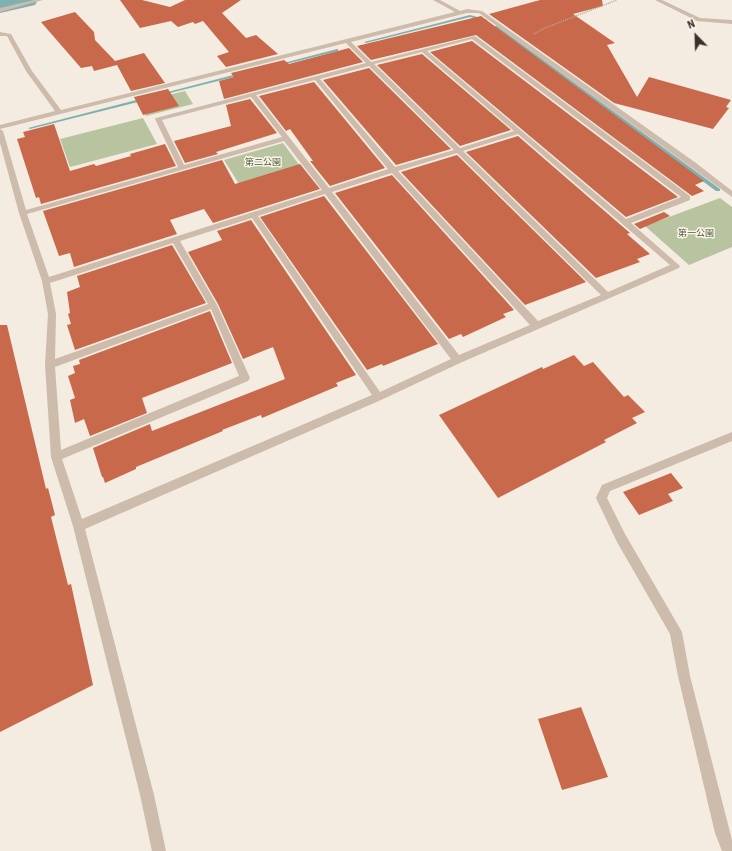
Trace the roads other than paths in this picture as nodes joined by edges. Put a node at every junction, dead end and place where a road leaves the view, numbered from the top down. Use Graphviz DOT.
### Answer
graph roads {
  1 [pos="40,0"];
  2 [pos="436,0"];
  3 [pos="658,0"];
  4 [pos="0,10"];
  5 [pos="460,13"];
  6 [pos="732,22"];
  7 [pos="0,34"];
  8 [pos="347,41"];
  9 [pos="424,50"];
  10 [pos="370,64"];
  11 [pos="316,78"];
  12 [pos="253,95"];
  13 [pos="59,112"];
  14 [pos="0,127"];
  15 [pos="0,131"];
  16 [pos="519,132"];
  17 [pos="286,138"];
  18 [pos="458,151"];
  19 [pos="182,168"];
  20 [pos="393,170"];
  21 [pos="326,192"];
  22 [pos="732,195"];
  23 [pos="23,213"];
  24 [pos="254,214"];
  25 [pos="625,222"];
  26 [pos="175,240"];
  27 [pos="46,281"];
  28 [pos="607,296"];
  29 [pos="213,305"];
  30 [pos="537,326"];
  31 [pos="457,360"];
  32 [pos="50,365"];
  33 [pos="378,397"];
  34 [pos="732,436"];
  35 [pos="56,457"];
  36 [pos="79,526"];
  37 [pos="159,851"];
  38 [pos="729,851"];
  1 -- 4 [label="street"];
  2 -- 5 [label="street"];
  3 -- 6 [label="street"];
  5 -- 8 [label="street"];
  5 -- 22 [label="street"];
  7 -- 13 [label="street"];
  8 -- 10 [label="street"];
  8 -- 13 [label="street"];
  9 -- 10 [label="street"];
  9 -- 16 [label="street"];
  9 -- 25 [label="street"];
  10 -- 11 [label="street"];
  10 -- 18 [label="street"];
  11 -- 12 [label="street"];
  11 -- 20 [label="street"];
  12 -- 17 [label="street"];
  12 -- 19 [label="street"];
  13 -- 14 [label="street"];
  15 -- 23 [label="street"];
  16 -- 18 [label="street"];
  16 -- 25 [label="street"];
  17 -- 19 [label="street"];
  17 -- 21 [label="street"];
  18 -- 20 [label="street"];
  18 -- 28 [label="street"];
  19 -- 23 [label="street"];
  20 -- 21 [label="street"];
  20 -- 30 [label="street"];
  21 -- 24 [label="street"];
  21 -- 31 [label="street"];
  23 -- 27 [label="street"];
  24 -- 26 [label="street"];
  24 -- 33 [label="street"];
  25 -- 28 [label="street"];
  26 -- 27 [label="street"];
  26 -- 29 [label="street"];
  27 -- 32 [label="street"];
  28 -- 30 [label="street"];
  29 -- 32 [label="street"];
  29 -- 35 [label="street"];
  30 -- 31 [label="street"];
  31 -- 33 [label="street"];
  32 -- 35 [label="street"];
  33 -- 36 [label="street"];
  34 -- 38 [label="street"];
  35 -- 36 [label="street"];
  36 -- 37 [label="street"];
}
